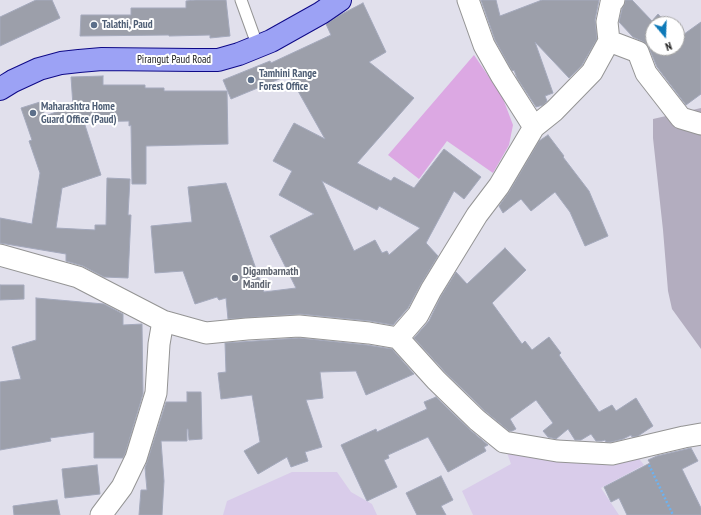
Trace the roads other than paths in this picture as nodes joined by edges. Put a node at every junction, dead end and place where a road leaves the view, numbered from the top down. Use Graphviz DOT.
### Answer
graph roads {
  1 [pos="241,0"];
  2 [pos="340,0"];
  3 [pos="468,0"];
  4 [pos="614,0"];
  5 [pos="609,41"];
  6 [pos="258,47"];
  7 [pos="0,89"];
  8 [pos="701,124"];
  9 [pos="534,127"];
  10 [pos="0,255"];
  11 [pos="163,321"];
  12 [pos="398,338"];
  13 [pos="701,434"];
  14 [pos="101,515"];
  1 -- 6 [label="lane"];
  2 -- 6 [label="main road, Pirangut Paud Road"];
  3 -- 9 [label="street"];
  4 -- 5 [label="street"];
  5 -- 8 [label="street"];
  5 -- 9 [label="street"];
  6 -- 7 [label="main road, Pirangut Paud Road"];
  9 -- 12 [label="street"];
  10 -- 11 [label="street"];
  11 -- 12 [label="street"];
  11 -- 14 [label="street"];
  12 -- 13 [label="street"];
}
